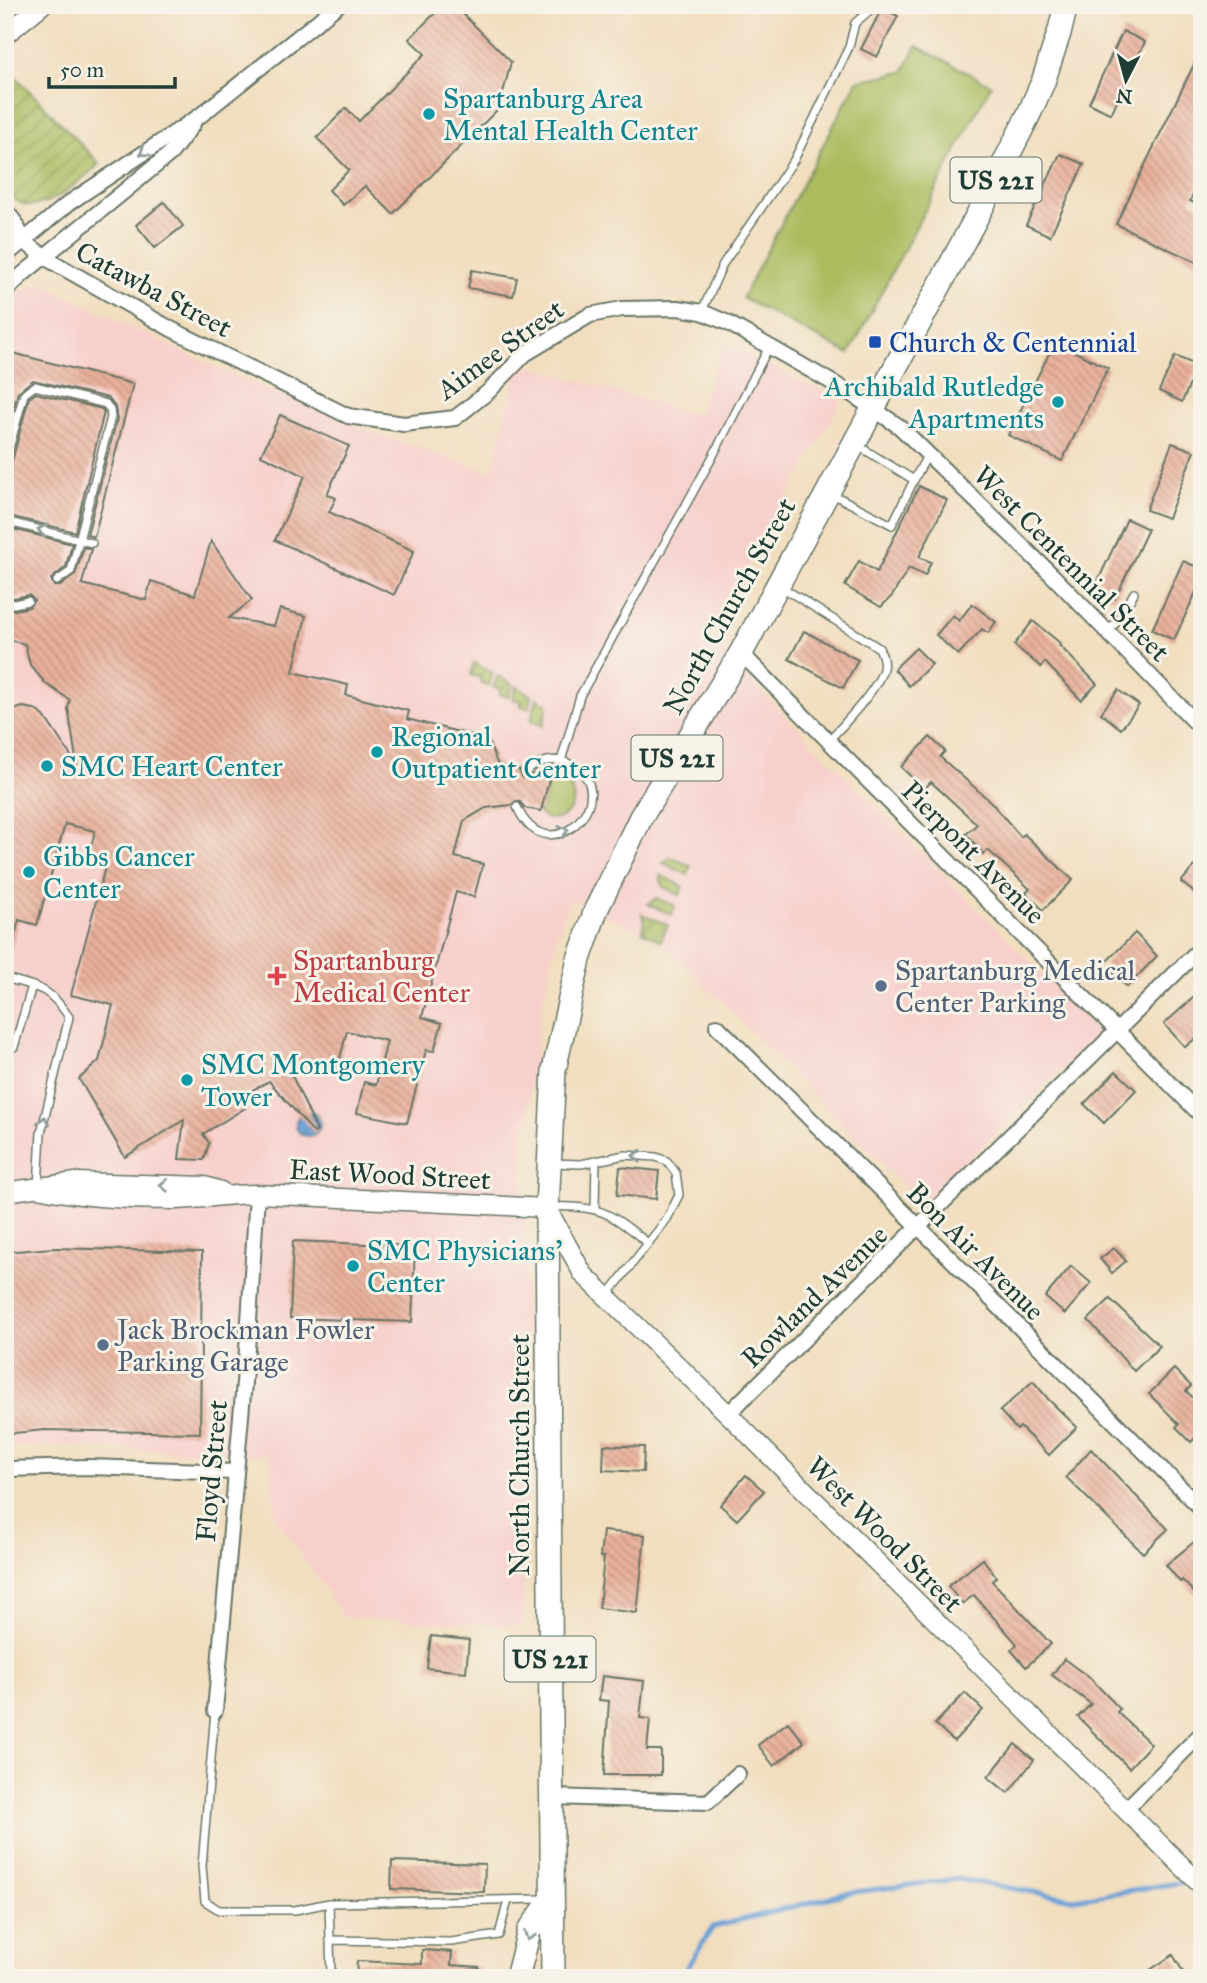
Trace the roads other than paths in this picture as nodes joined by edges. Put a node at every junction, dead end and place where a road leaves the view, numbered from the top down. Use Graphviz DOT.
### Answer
graph roads {
  1 [pos="42,5"];
  2 [pos="338,5"];
  3 [pos="876,5"];
  4 [pos="1066,5"];
  5 [pos="5,35"];
  6 [pos="201,115"];
  7 [pos="5,209"];
  8 [pos="5,237"];
  9 [pos="23,240"];
  10 [pos="5,256"];
  11 [pos="44,257"];
  12 [pos="5,292"];
  13 [pos="702,312"];
  14 [pos="769,347"];
  15 [pos="266,375"];
  16 [pos="873,408"];
  17 [pos="854,443"];
  18 [pos="928,454"];
  19 [pos="5,463"];
  20 [pos="914,480"];
  21 [pos="827,491"];
  22 [pos="5,521"];
  23 [pos="79,540"];
  24 [pos="92,543"];
  25 [pos="57,581"];
  26 [pos="777,584"];
  27 [pos="1134,593"];
  28 [pos="28,601"];
  29 [pos="5,602"];
  30 [pos="1106,631"];
  31 [pos="741,653"];
  32 [pos="1202,729"];
  33 [pos="828,741"];
  34 [pos="561,761"];
  35 [pos="526,772"];
  36 [pos="517,807"];
  37 [pos="1202,947"];
  38 [pos="5,978"];
  39 [pos="32,986"];
  40 [pos="717,1026"];
  41 [pos="1117,1031"];
  42 [pos="13,1047"];
  43 [pos="1202,1116"];
  44 [pos="596,1160"];
  45 [pos="549,1163"];
  46 [pos="37,1188"];
  47 [pos="5,1192"];
  48 [pos="257,1194"];
  49 [pos="547,1208"];
  50 [pos="595,1209"];
  51 [pos="919,1228"];
  52 [pos="648,1243"];
  53 [pos="607,1297"];
  54 [pos="728,1414"];
  55 [pos="5,1469"];
  56 [pos="235,1472"];
  57 [pos="1202,1509"];
  58 [pos="215,1711"];
  59 [pos="1202,1733"];
  60 [pos="738,1774"];
  61 [pos="552,1797"];
  62 [pos="1126,1809"];
  63 [pos="1202,1886"];
  64 [pos="552,1899"];
  65 [pos="508,1900"];
  66 [pos="329,1903"];
  67 [pos="330,1940"];
  68 [pos="331,1978"];
  69 [pos="517,1978"];
  70 [pos="552,1978"];
  1 -- 5 [label="street"];
  2 -- 6 [label="street"];
  3 -- 13 [label="lane"];
  4 -- 16 [label="main road, North Church Street / US 221"];
  6 -- 9 [label="street, one-way"];
  6 -- 11 [label="street"];
  7 -- 9 [label="street, Catawba Street"];
  8 -- 9 [label="street, Catawba Street"];
  9 -- 10 [label="street"];
  9 -- 11 [label="street, Catawba Street"];
  11 -- 12 [label="street"];
  11 -- 15 [label="street, Catawba Street"];
  13 -- 14 [label="street, Aimee Street"];
  13 -- 15 [label="street, Aimee Street"];
  14 -- 16 [label="street, Aimee Street"];
  14 -- 34 [label="lane"];
  16 -- 17 [label="main road, North Church Street / US 221"];
  16 -- 18 [label="street, West Centennial Street"];
  17 -- 20 [label="lane"];
  17 -- 21 [label="main road, North Church Street / US 221"];
  18 -- 20 [label="lane"];
  18 -- 30 [label="street, West Centennial Street"];
  19 -- 23 [label="lane"];
  20 -- 21 [label="lane"];
  21 -- 26 [label="main road, North Church Street / US 221"];
  23 -- 22 [label="lane, one-way"];
  23 -- 24 [label="lane"];
  23 -- 25 [label="lane"];
  26 -- 31 [label="main road, North Church Street / US 221"];
  26 -- 33 [label="lane"];
  27 -- 30 [label="lane"];
  28 -- 29 [label="lane"];
  30 -- 32 [label="street, West Centennial Street"];
  31 -- 33 [label="street, Pierpont Avenue"];
  31 -- 45 [label="main road, North Church Street / US 221"];
  33 -- 41 [label="street, Pierpont Avenue"];
  34 -- 35 [label="lane"];
  36 -- 34 [label="lane, one-way"];
  37 -- 41 [label="street, Rowland Avenue"];
  38 -- 39 [label="lane"];
  39 -- 42 [label="lane"];
  46 -- 39 [label="lane, one-way"];
  40 -- 51 [label="street, Bon Air Avenue"];
  41 -- 43 [label="street, Pierpont Avenue"];
  41 -- 51 [label="street, Rowland Avenue"];
  44 -- 45 [label="lane"];
  44 -- 50 [label="lane"];
  52 -- 44 [label="lane, one-way"];
  45 -- 49 [label="main road, North Church Street / US 221"];
  46 -- 47 [label="street, East Wood Street"];
  46 -- 48 [label="street, East Wood Street"];
  48 -- 49 [label="street, East Wood Street"];
  48 -- 56 [label="street, Floyd Street"];
  49 -- 50 [label="lane"];
  49 -- 53 [label="street, West Wood Street"];
  49 -- 61 [label="main road, North Church Street / US 221"];
  50 -- 52 [label="lane"];
  51 -- 54 [label="street, Rowland Avenue"];
  51 -- 57 [label="street, Bon Air Avenue"];
  52 -- 53 [label="lane"];
  53 -- 54 [label="street, West Wood Street"];
  54 -- 62 [label="street, West Wood Street"];
  55 -- 56 [label="street"];
  56 -- 58 [label="street, Floyd Street"];
  58 -- 66 [label="lane"];
  59 -- 62 [label="street"];
  60 -- 61 [label="street"];
  61 -- 64 [label="main road, North Church Street / US 221"];
  62 -- 63 [label="street, West Wood Street"];
  64 -- 65 [label="lane"];
  64 -- 69 [label="main road, one-way"];
  64 -- 70 [label="main road, North Church Street / US 221"];
  65 -- 66 [label="lane"];
  65 -- 67 [label="lane"];
  66 -- 67 [label="lane"];
  67 -- 68 [label="lane"];
}
